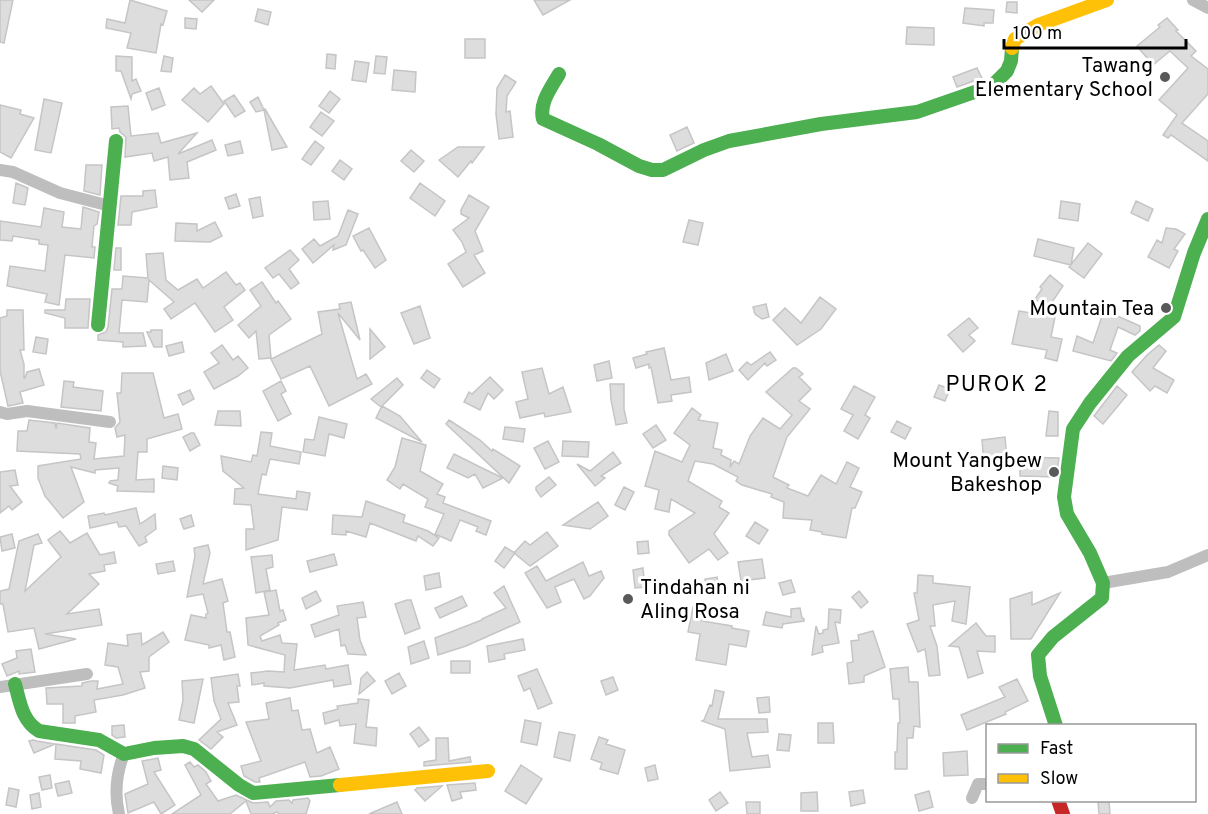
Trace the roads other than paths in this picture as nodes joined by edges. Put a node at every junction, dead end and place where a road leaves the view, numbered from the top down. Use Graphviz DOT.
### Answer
graph roads {
  1 [pos="1107,0"];
  2 [pos="1193,0"];
  3 [pos="1208,8"];
  4 [pos="559,74"];
  5 [pos="116,141"];
  6 [pos="0,170"];
  7 [pos="110,206"];
  8 [pos="1208,219"];
  9 [pos="98,325"];
  10 [pos="0,412"];
  11 [pos="110,422"];
  12 [pos="1208,555"];
  13 [pos="1103,583"];
  14 [pos="87,674"];
  15 [pos="15,684"];
  16 [pos="0,687"];
  17 [pos="1055,724"];
  18 [pos="124,754"];
  19 [pos="488,771"];
  20 [pos="986,784"];
  21 [pos="972,798"];
  22 [pos="119,814"];
  1 -- 4 [label="street"];
  2 -- 3 [label="street"];
  5 -- 7 [label="street"];
  6 -- 7 [label="street"];
  7 -- 9 [label="street"];
  8 -- 13 [label="street"];
  10 -- 11 [label="street"];
  12 -- 13 [label="street"];
  13 -- 17 [label="street"];
  14 -- 15 [label="street"];
  15 -- 16 [label="street"];
  15 -- 18 [label="street"];
  18 -- 19 [label="street"];
  18 -- 22 [label="street"];
  20 -- 21 [label="street"];
}
